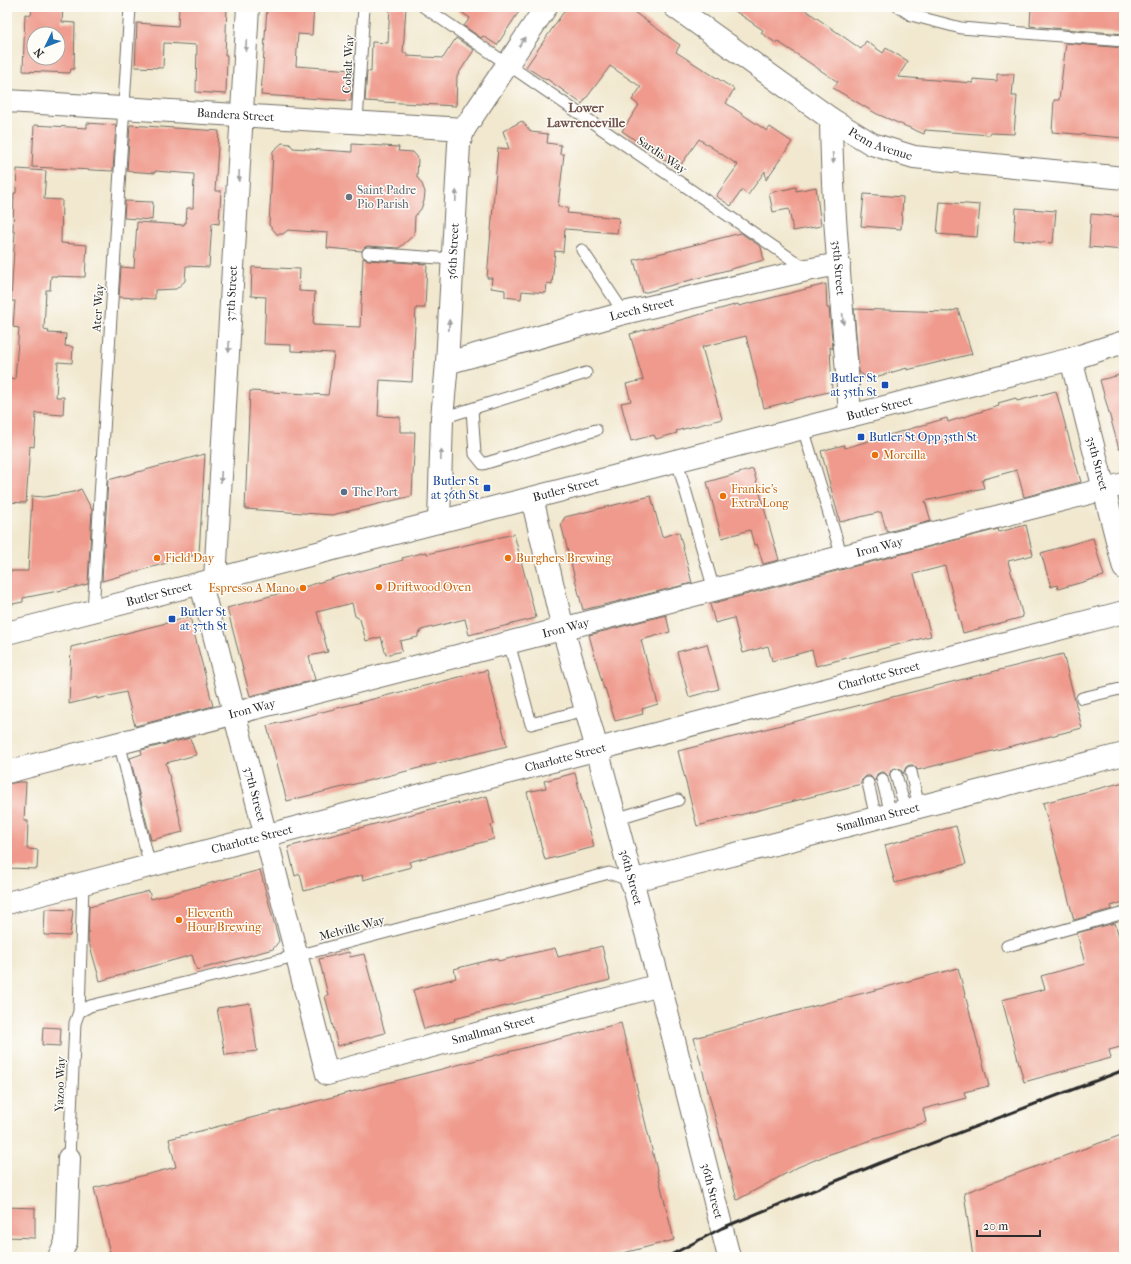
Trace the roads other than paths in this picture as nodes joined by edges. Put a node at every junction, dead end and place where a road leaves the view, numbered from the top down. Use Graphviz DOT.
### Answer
graph roads {
  1 [pos="130,7"];
  2 [pos="248,7"];
  3 [pos="364,7"];
  4 [pos="424,7"];
  5 [pos="546,7"];
  6 [pos="675,7"];
  7 [pos="899,7"];
  8 [pos="1124,41"];
  9 [pos="507,64"];
  10 [pos="7,101"];
  11 [pos="123,108"];
  12 [pos="242,115"];
  13 [pos="831,120"];
  14 [pos="357,122"];
  15 [pos="464,129"];
  16 [pos="1124,178"];
  17 [pos="582,250"];
  18 [pos="368,253"];
  19 [pos="453,259"];
  20 [pos="839,264"];
  21 [pos="807,270"];
  22 [pos="624,313"];
  23 [pos="1124,342"];
  24 [pos="1071,359"];
  25 [pos="447,363"];
  26 [pos="586,373"];
  27 [pos="472,409"];
  28 [pos="850,416"];
  29 [pos="442,418"];
  30 [pos="803,428"];
  31 [pos="596,430"];
  32 [pos="677,461"];
  33 [pos="1114,487"];
  34 [pos="532,498"];
  35 [pos="439,522"];
  36 [pos="842,557"];
  37 [pos="1124,568"];
  38 [pos="208,582"];
  39 [pos="714,590"];
  40 [pos="93,611"];
  41 [pos="1124,612"];
  42 [pos="563,629"];
  43 [pos="7,634"];
  44 [pos="509,643"];
  45 [pos="1124,688"];
  46 [pos="1082,698"];
  47 [pos="585,710"];
  48 [pos="234,714"];
  49 [pos="119,742"];
  50 [pos="597,750"];
  51 [pos="1124,754"];
  52 [pos="7,772"];
  53 [pos="911,772"];
  54 [pos="896,775"];
  55 [pos="882,779"];
  56 [pos="868,783"];
  57 [pos="678,800"];
  58 [pos="898,813"];
  59 [pos="615,820"];
  60 [pos="266,836"];
  61 [pos="150,866"];
  62 [pos="631,881"];
  63 [pos="83,884"];
  64 [pos="7,903"];
  65 [pos="1124,913"];
  66 [pos="1007,946"];
  67 [pos="297,956"];
  68 [pos="660,985"];
  69 [pos="79,1012"];
  70 [pos="327,1074"];
  71 [pos="69,1158"];
  72 [pos="59,1257"];
  73 [pos="729,1257"];
  1 -- 11 [label="lane, Ater Way"];
  2 -- 12 [label="street, 37th Street, one-way"];
  3 -- 14 [label="lane, Cobalt Way"];
  4 -- 9 [label="lane, Sardis Way"];
  9 -- 5 [label="street, 36th Street, one-way"];
  6 -- 13 [label="street, Penn Avenue"];
  7 -- 8 [label="lane"];
  9 -- 15 [label="street, 36th Street"];
  9 -- 21 [label="lane, Sardis Way"];
  10 -- 11 [label="street, Bandera Street"];
  11 -- 12 [label="street, Bandera Street"];
  11 -- 40 [label="lane, Ater Way"];
  12 -- 14 [label="street, Bandera Street"];
  12 -- 38 [label="street, 37th Street, one-way"];
  13 -- 16 [label="street, Penn Avenue"];
  13 -- 20 [label="street, 35th Street, one-way"];
  14 -- 15 [label="street, Bandera Street"];
  19 -- 15 [label="street, 36th Street, one-way"];
  17 -- 22 [label="lane"];
  18 -- 19 [label="lane"];
  25 -- 19 [label="street, 36th Street, one-way"];
  20 -- 21 [label="street, Leech Street"];
  20 -- 28 [label="street, 35th Street, one-way"];
  21 -- 22 [label="street, Leech Street"];
  22 -- 25 [label="street, Leech Street"];
  23 -- 24 [label="street, Butler Street"];
  24 -- 28 [label="street, Butler Street"];
  24 -- 33 [label="street, 35th Street"];
  25 -- 29 [label="street, 36th Street"];
  26 -- 27 [label="lane"];
  27 -- 29 [label="lane"];
  27 -- 31 [label="lane"];
  28 -- 30 [label="street, Butler Street"];
  35 -- 29 [label="street, 36th Street, one-way"];
  30 -- 32 [label="street, Butler Street"];
  30 -- 36 [label="lane"];
  32 -- 34 [label="street, Butler Street"];
  32 -- 39 [label="lane"];
  33 -- 36 [label="street, Iron Way"];
  33 -- 37 [label="street, 35th Street"];
  34 -- 35 [label="street, Butler Street"];
  34 -- 42 [label="street, 36th Street"];
  35 -- 38 [label="street, Butler Street"];
  36 -- 39 [label="street, Iron Way"];
  38 -- 40 [label="street, Butler Street"];
  38 -- 48 [label="street, 37th Street"];
  39 -- 42 [label="street, Iron Way"];
  40 -- 43 [label="street, Butler Street"];
  41 -- 50 [label="street, Charlotte Street"];
  42 -- 44 [label="street, Iron Way"];
  42 -- 47 [label="street, 36th Street"];
  44 -- 47 [label="lane"];
  44 -- 48 [label="street, Iron Way"];
  45 -- 46 [label="lane"];
  47 -- 50 [label="street, 36th Street"];
  48 -- 49 [label="street, Iron Way"];
  48 -- 60 [label="street, 37th Street"];
  49 -- 52 [label="street, Iron Way"];
  49 -- 61 [label="lane"];
  50 -- 59 [label="street, 36th Street"];
  50 -- 60 [label="street, Charlotte Street"];
  51 -- 58 [label="street, Smallman Street"];
  53 -- 58 [label="lane"];
  54 -- 58 [label="lane"];
  55 -- 58 [label="lane"];
  56 -- 58 [label="lane"];
  57 -- 59 [label="lane"];
  58 -- 62 [label="street, Smallman Street"];
  59 -- 62 [label="street, 36th Street"];
  60 -- 61 [label="street, Charlotte Street"];
  60 -- 67 [label="street, 37th Street"];
  61 -- 63 [label="street, Charlotte Street"];
  62 -- 67 [label="lane, Melville Way"];
  62 -- 68 [label="street, 36th Street"];
  63 -- 64 [label="street, Charlotte Street"];
  63 -- 69 [label="lane, Yazoo Way"];
  65 -- 66 [label="lane"];
  67 -- 69 [label="lane, Melville Way"];
  67 -- 70 [label="street, 37th Street"];
  68 -- 70 [label="street, Smallman Street"];
  68 -- 73 [label="street, 36th Street"];
  69 -- 71 [label="lane, Yazoo Way"];
  71 -- 72 [label="street"];
}
